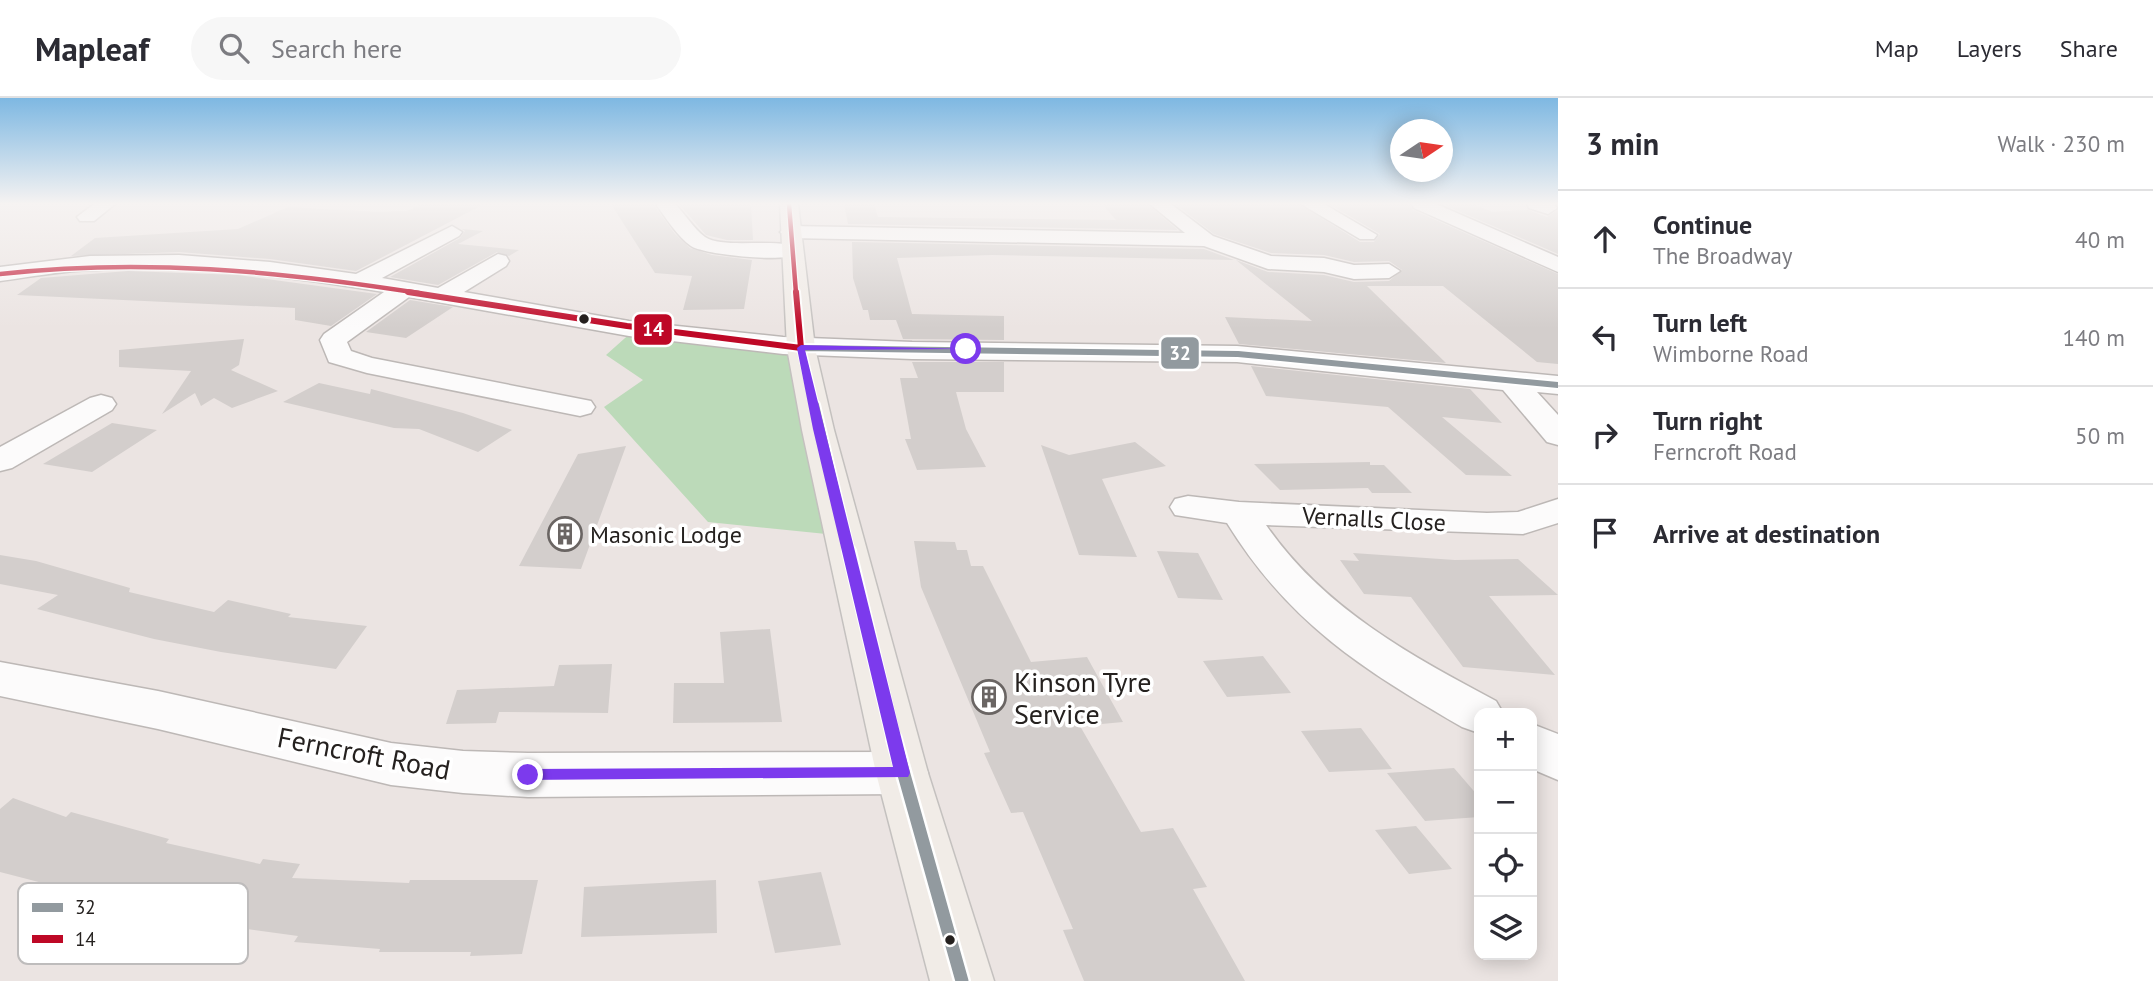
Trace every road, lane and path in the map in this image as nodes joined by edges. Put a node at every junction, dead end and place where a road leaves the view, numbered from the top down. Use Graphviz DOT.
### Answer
graph roads {
  1 [pos="427,245"];
  2 [pos="711,245"];
  3 [pos="754,245"];
  4 [pos="791,245"];
  5 [pos="1221,245"];
  6 [pos="1514,245"];
  7 [pos="498,261"];
  8 [pos="1558,265"];
  9 [pos="1389,271"];
  10 [pos="3,272"];
  11 [pos="356,283"];
  12 [pos="403,290"];
  13 [pos="441,296"];
  14 [pos="801,348"];
  15 [pos="1513,383"];
  16 [pos="1558,385"];
  17 [pos="101,404"];
  18 [pos="580,407"];
  19 [pos="1558,435"];
  20 [pos="0,461"];
  21 [pos="1188,506"];
  22 [pos="1558,510"];
  23 [pos="1239,513"];
  24 [pos="0,679"];
  25 [pos="1474,711"];
  26 [pos="1537,747"];
  27 [pos="1558,758"];
  28 [pos="902,773"];
  29 [pos="962,981"];
  1 -- 11 [label="street"];
  2 -- 3 [label="street"];
  4 -- 14 [label="main road"];
  5 -- 9 [label="street"];
  6 -- 8 [label="street"];
  7 -- 13 [label="street"];
  10 -- 11 [label="street"];
  11 -- 12 [label="street"];
  12 -- 13 [label="street"];
  12 -- 18 [label="street"];
  13 -- 14 [label="street"];
  14 -- 15 [label="street"];
  14 -- 28 [label="main road"];
  15 -- 16 [label="street"];
  15 -- 19 [label="street"];
  17 -- 20 [label="street"];
  21 -- 23 [label="street, Vernalls Close"];
  22 -- 23 [label="street, Vernalls Close"];
  23 -- 25 [label="street"];
  24 -- 28 [label="street, Ferncroft Road"];
  26 -- 27 [label="street"];
  28 -- 29 [label="main road"];
}
